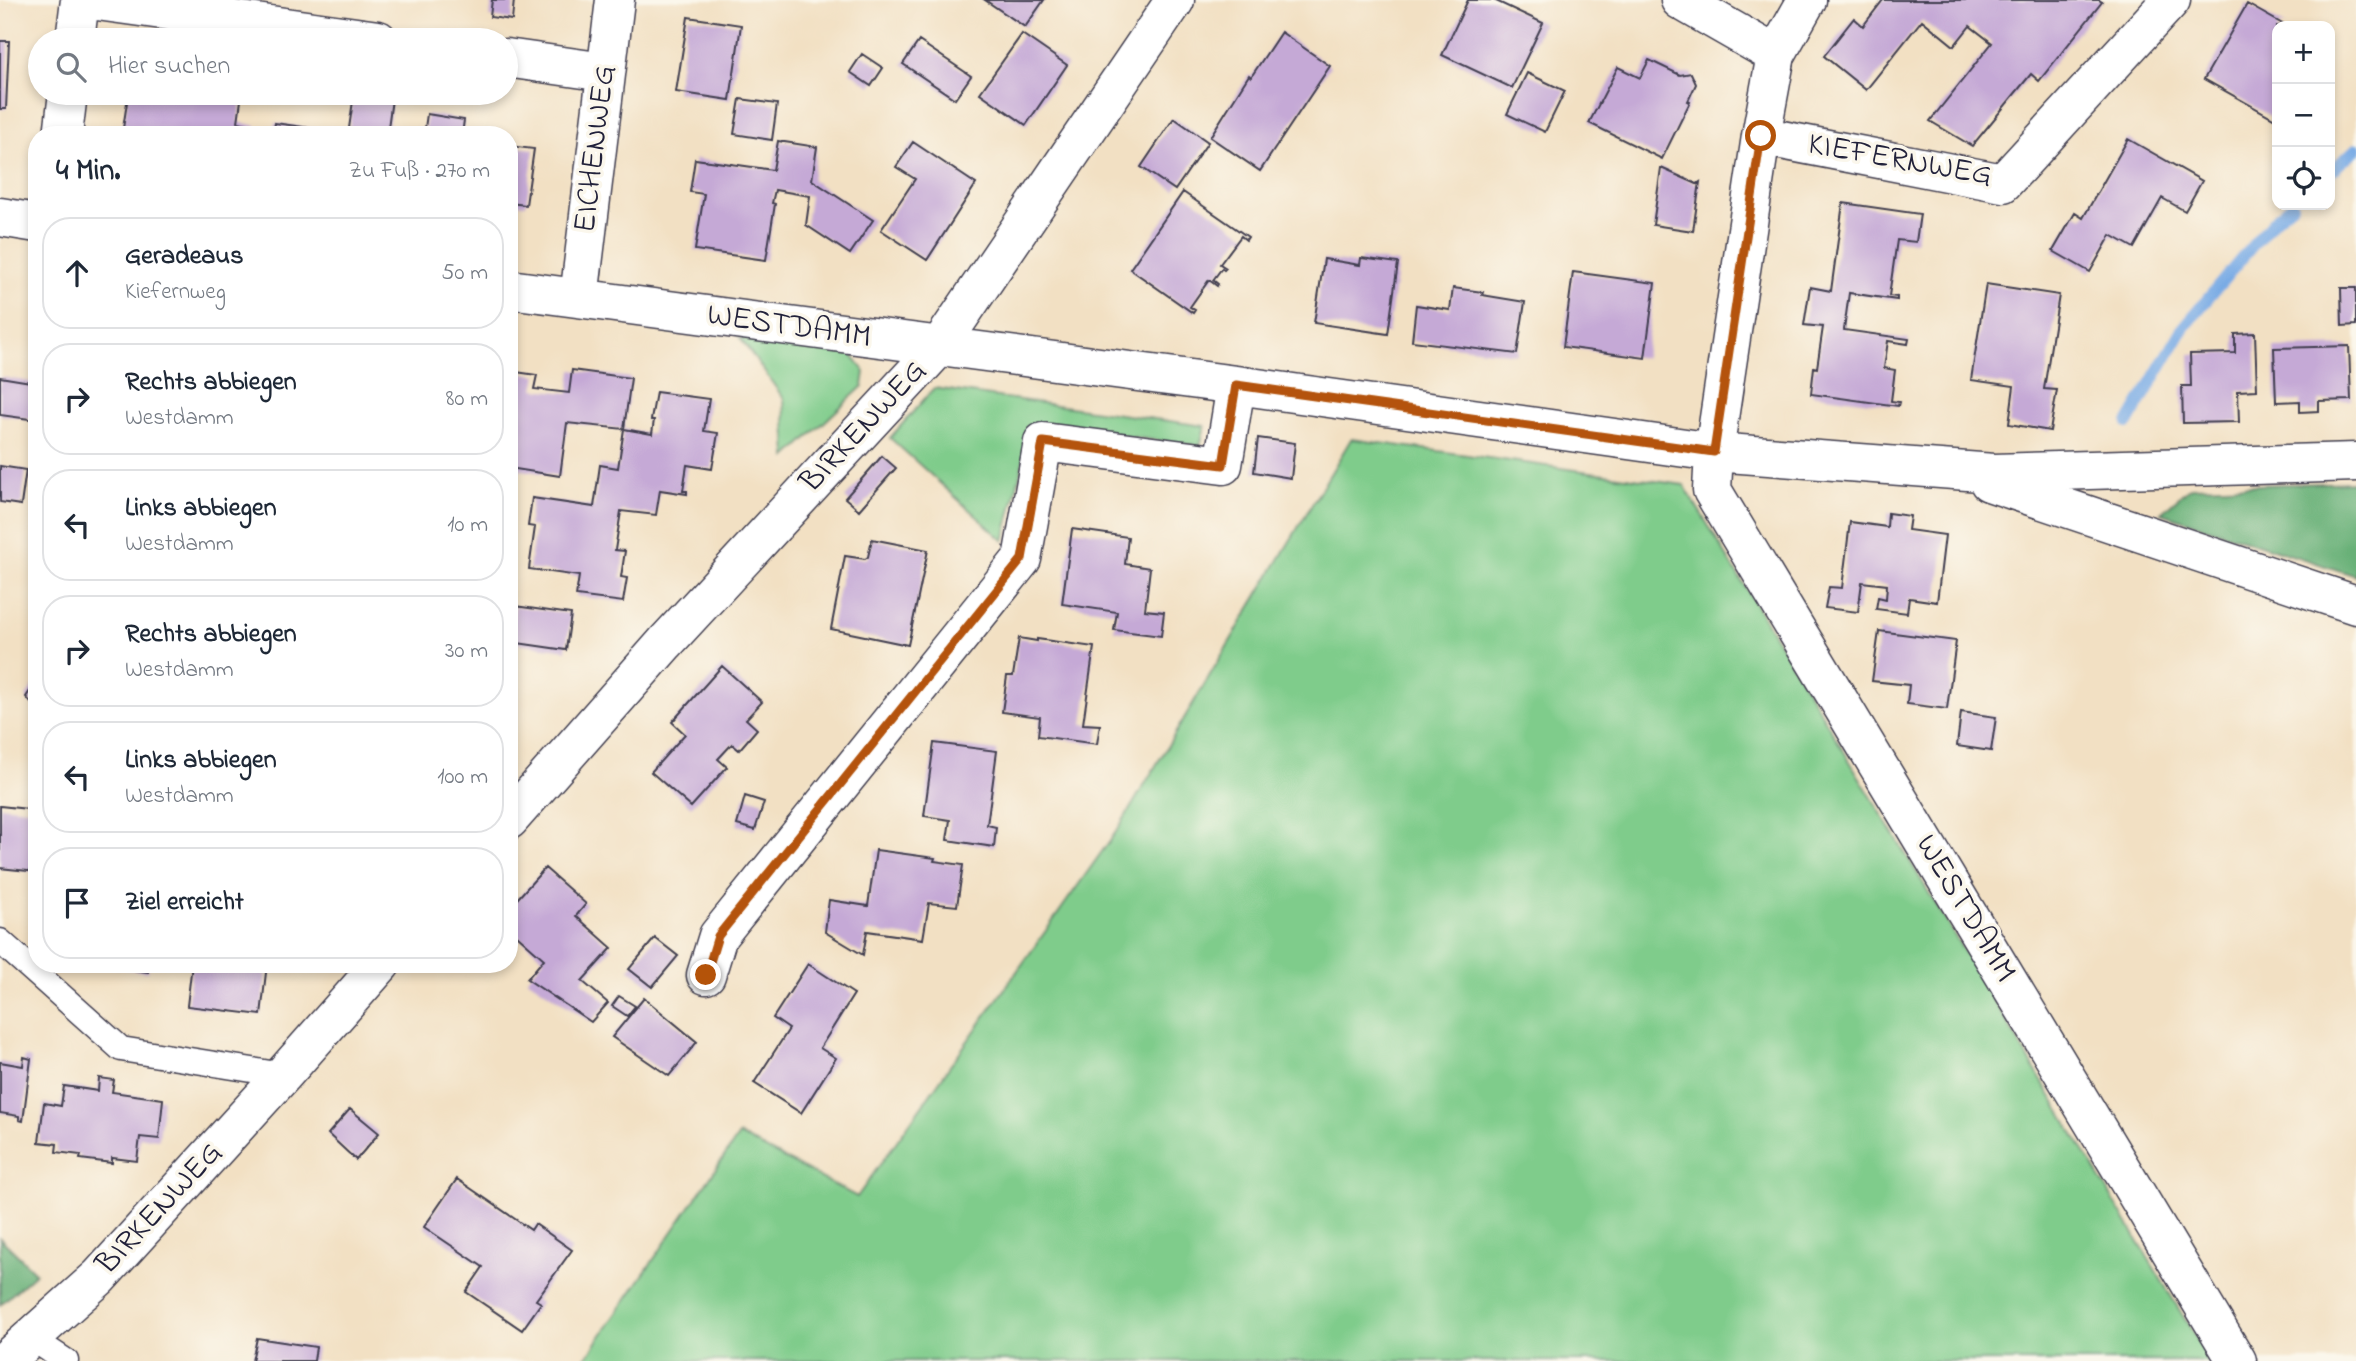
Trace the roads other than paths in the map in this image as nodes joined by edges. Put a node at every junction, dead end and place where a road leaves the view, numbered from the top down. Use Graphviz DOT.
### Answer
graph roads {
  1 [pos="80,0"];
  2 [pos="90,0"];
  3 [pos="615,0"];
  4 [pos="1175,0"];
  5 [pos="1680,0"];
  6 [pos="1807,0"];
  7 [pos="2171,0"];
  8 [pos="76,28"];
  9 [pos="292,28"];
  10 [pos="1776,55"];
  11 [pos="518,60"];
  12 [pos="605,72"];
  13 [pos="67,105"];
  14 [pos="64,126"];
  15 [pos="1761,136"];
  16 [pos="0,217"];
  17 [pos="28,222"];
  18 [pos="518,290"];
  19 [pos="579,298"];
  20 [pos="939,347"];
  21 [pos="1236,385"];
  22 [pos="1714,452"];
  23 [pos="2356,462"];
  24 [pos="1954,471"];
  25 [pos="2356,605"];
  26 [pos="518,810"];
  27 [pos="0,941"];
  28 [pos="28,966"];
  29 [pos="36,973"];
  30 [pos="373,973"];
  31 [pos="706,975"];
  32 [pos="283,1075"];
  33 [pos="18,1349"];
  34 [pos="66,1361"];
  35 [pos="2237,1361"];
  1 -- 8 [label="street"];
  2 -- 9 [label="street"];
  3 -- 12 [label="street, EICHENWEG"];
  4 -- 20 [label="street, BIRKENWEG"];
  5 -- 10 [label="street"];
  6 -- 10 [label="street"];
  7 -- 15 [label="street, KIEFERNWEG"];
  10 -- 15 [label="street"];
  11 -- 12 [label="street"];
  12 -- 19 [label="street, EICHENWEG"];
  13 -- 14 [label="street"];
  15 -- 22 [label="street"];
  16 -- 17 [label="street"];
  18 -- 19 [label="street, WESTDAMM"];
  19 -- 20 [label="street, WESTDAMM"];
  20 -- 21 [label="street, WESTDAMM"];
  20 -- 26 [label="street, BIRKENWEG"];
  21 -- 22 [label="street, WESTDAMM"];
  21 -- 31 [label="street"];
  22 -- 24 [label="street, WESTDAMM"];
  22 -- 35 [label="street, WESTDAMM"];
  23 -- 24 [label="street, WESTDAMM"];
  24 -- 25 [label="street, WESTDAMM"];
  27 -- 28 [label="lane"];
  29 -- 32 [label="lane"];
  30 -- 32 [label="street, BIRKENWEG"];
  32 -- 33 [label="street, BIRKENWEG"];
  33 -- 34 [label="lane, BIRKENWEG"];
}
